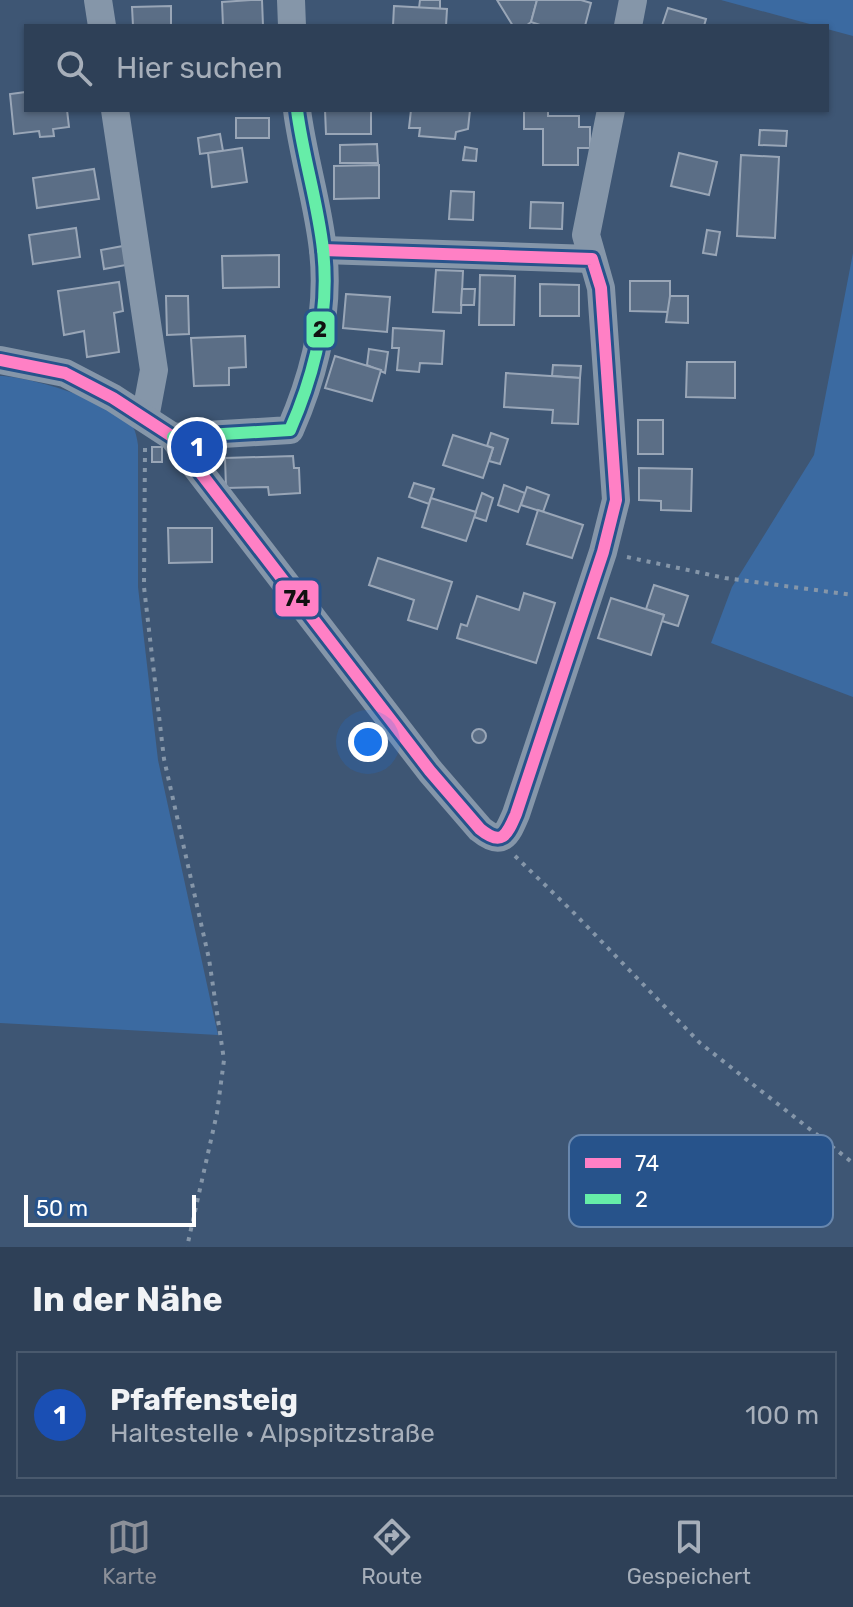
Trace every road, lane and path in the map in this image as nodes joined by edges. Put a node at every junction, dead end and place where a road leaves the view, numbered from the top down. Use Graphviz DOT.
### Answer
graph roads {
  1 [pos="98,0"];
  2 [pos="291,0"];
  3 [pos="633,0"];
  4 [pos="102,24"];
  5 [pos="292,24"];
  6 [pos="628,24"];
  7 [pos="115,112"];
  8 [pos="297,112"];
  9 [pos="611,112"];
  10 [pos="323,250"];
  11 [pos="592,259"];
  12 [pos="0,360"];
  13 [pos="145,418"];
  14 [pos="173,437"];
  15 [pos="603,552"];
  16 [pos="853,595"];
  17 [pos="497,839"];
  18 [pos="817,1135"];
  19 [pos="833,1147"];
  20 [pos="853,1163"];
  21 [pos="187,1247"];
  1 -- 4 [label="street"];
  2 -- 5 [label="street"];
  3 -- 6 [label="street"];
  7 -- 13 [label="street"];
  8 -- 10 [label="street"];
  9 -- 11 [label="street"];
  10 -- 11 [label="street"];
  10 -- 14 [label="street"];
  11 -- 15 [label="street"];
  12 -- 13 [label="street"];
  13 -- 14 [label="street"];
  13 -- 21 [label="path"];
  14 -- 17 [label="street"];
  15 -- 16 [label="path"];
  15 -- 17 [label="street"];
  17 -- 18 [label="path"];
  19 -- 20 [label="path"];
}
